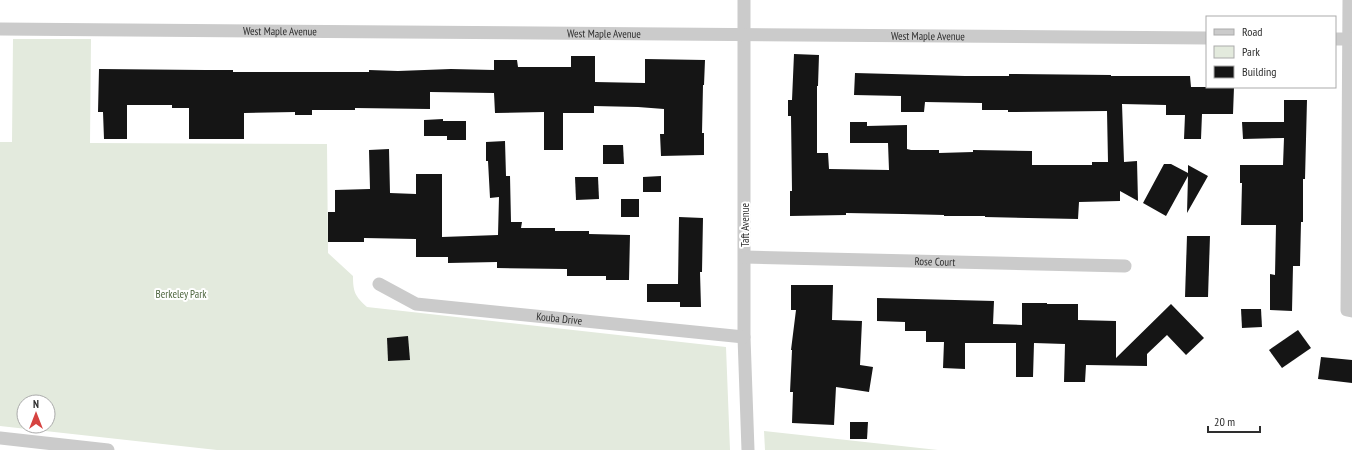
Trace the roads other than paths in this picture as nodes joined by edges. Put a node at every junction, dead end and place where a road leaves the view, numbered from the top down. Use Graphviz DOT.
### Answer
graph roads {
  1 [pos="744,0"];
  2 [pos="1349,0"];
  3 [pos="0,29"];
  4 [pos="744,34"];
  5 [pos="1206,38"];
  6 [pos="1336,39"];
  7 [pos="1349,39"];
  8 [pos="744,257"];
  9 [pos="1125,266"];
  10 [pos="379,284"];
  11 [pos="1350,311"];
  12 [pos="744,337"];
  13 [pos="0,438"];
  14 [pos="108,450"];
  15 [pos="748,450"];
  1 -- 4 [label="street, Taft Avenue"];
  2 -- 7 [label="street"];
  3 -- 4 [label="street, West Maple Avenue"];
  4 -- 5 [label="street, West Maple Avenue"];
  4 -- 8 [label="street, Taft Avenue"];
  6 -- 7 [label="street"];
  7 -- 11 [label="street"];
  8 -- 9 [label="street, Rose Court"];
  8 -- 12 [label="street, Taft Avenue"];
  10 -- 12 [label="street, Kouba Drive"];
  12 -- 15 [label="street, Taft Avenue"];
  13 -- 14 [label="street"];
}
